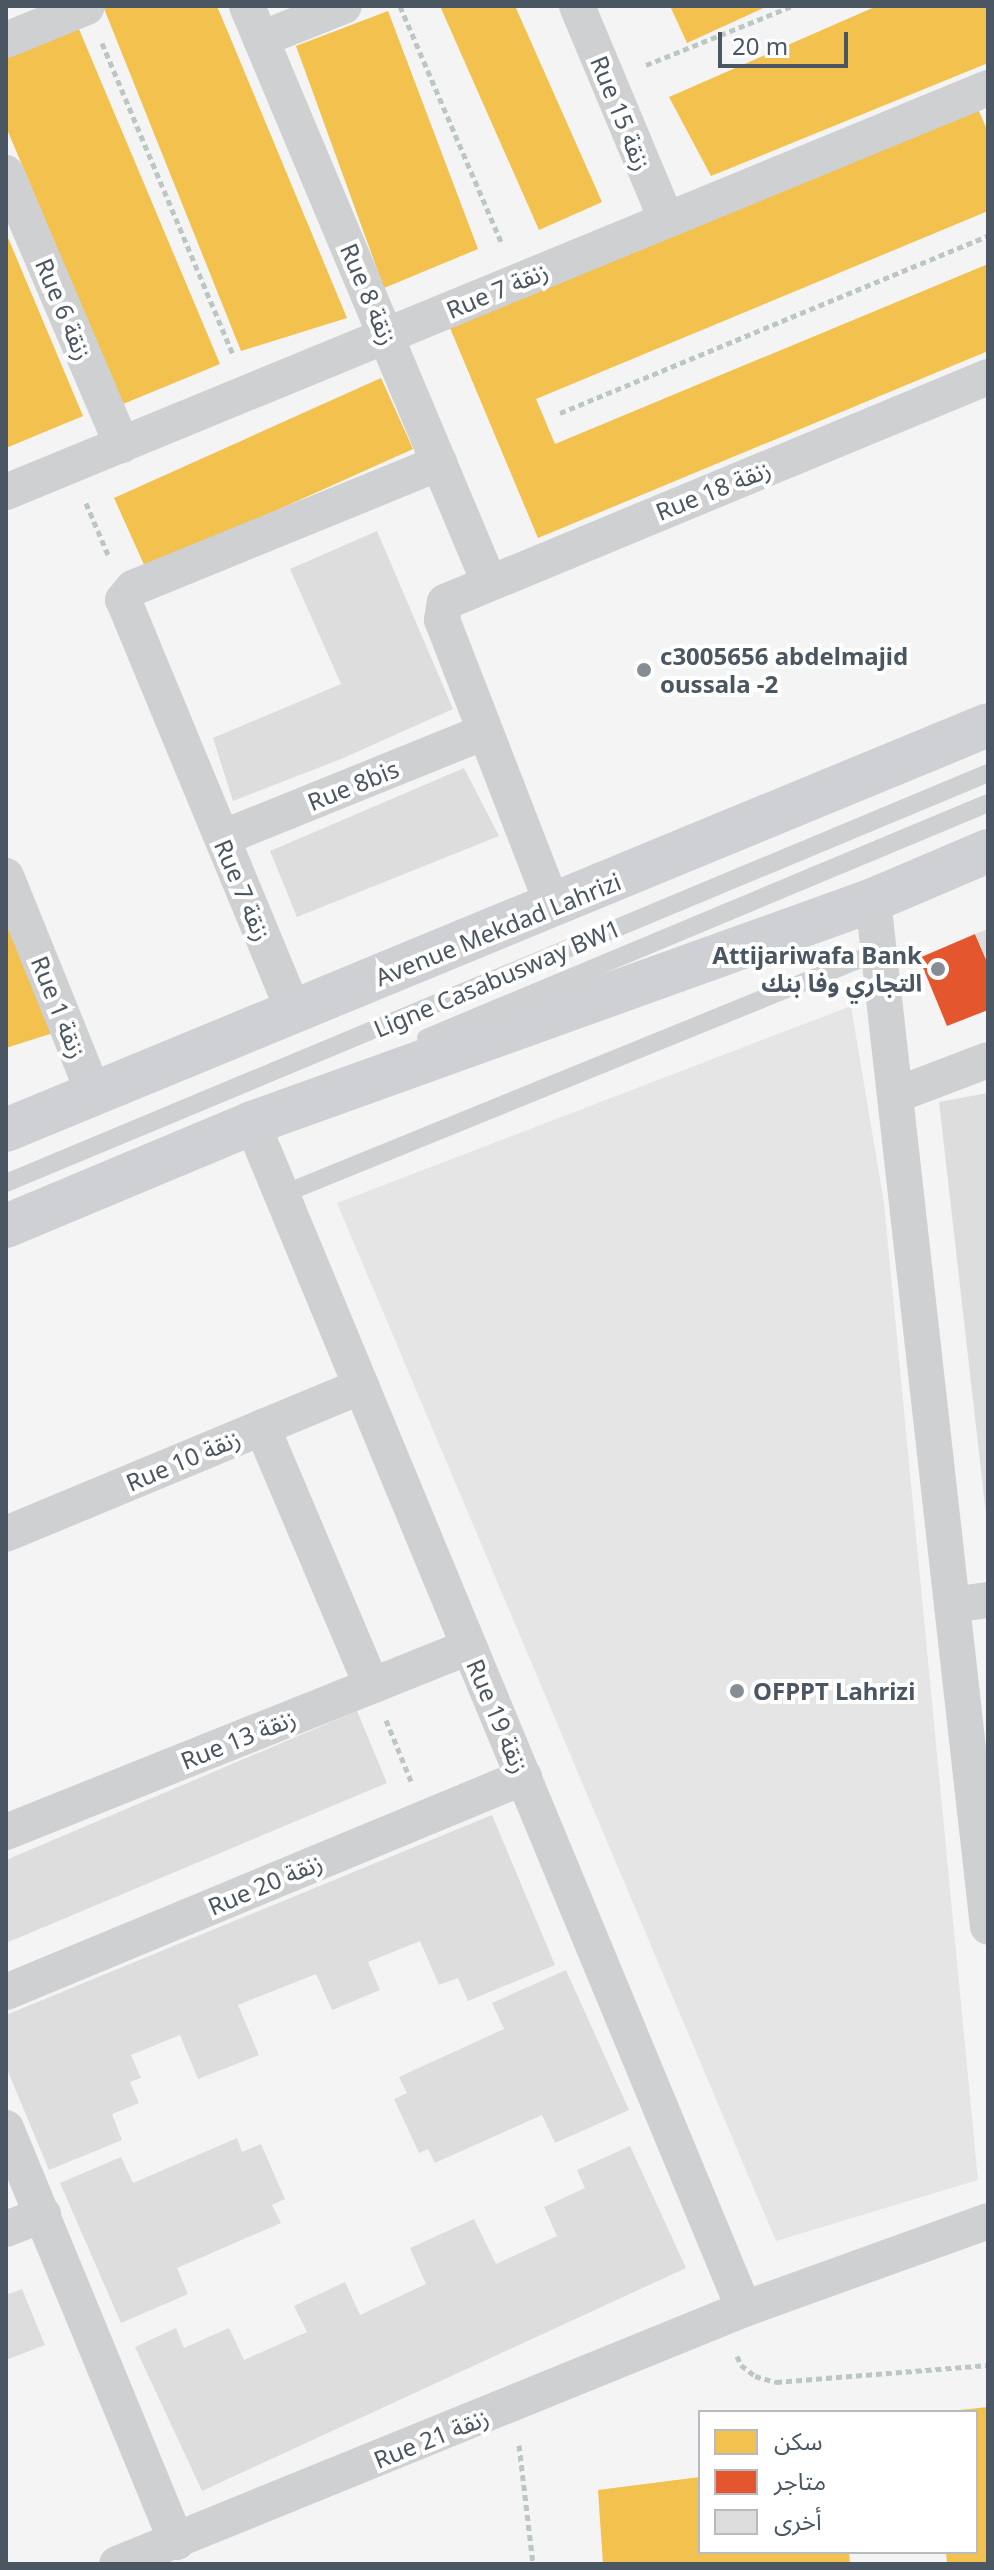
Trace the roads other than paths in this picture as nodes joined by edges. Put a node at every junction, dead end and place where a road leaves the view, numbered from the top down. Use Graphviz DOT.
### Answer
graph roads {
  1 [pos="247,6"];
  2 [pos="344,6"];
  3 [pos="577,6"];
  4 [pos="87,7"];
  5 [pos="261,39"];
  6 [pos="6,40"];
  7 [pos="988,88"];
  8 [pos="6,173"];
  9 [pos="666,219"];
  10 [pos="387,336"];
  11 [pos="988,377"];
  12 [pos="122,445"];
  13 [pos="439,463"];
  14 [pos="6,492"];
  15 [pos="489,582"];
  16 [pos="988,725"];
  17 [pos="484,732"];
  18 [pos="988,773"];
  19 [pos="988,803"];
  20 [pos="222,838"];
  21 [pos="988,851"];
  22 [pos="6,876"];
  23 [pos="873,900"];
  24 [pos="553,906"];
  25 [pos="880,951"];
  26 [pos="294,1012"];
  27 [pos="988,1060"];
  28 [pos="94,1094"];
  29 [pos="896,1095"];
  30 [pos="252,1123"];
  31 [pos="6,1130"];
  32 [pos="6,1183"];
  33 [pos="281,1195"];
  34 [pos="6,1213"];
  35 [pos="6,1226"];
  36 [pos="361,1386"];
  37 [pos="262,1427"];
  38 [pos="6,1534"];
  39 [pos="988,1600"];
  40 [pos="952,1605"];
  41 [pos="469,1647"];
  42 [pos="372,1686"];
  43 [pos="524,1777"];
  44 [pos="6,1832"];
  45 [pos="988,1927"];
  46 [pos="6,1992"];
  47 [pos="6,2128"];
  48 [pos="43,2215"];
  49 [pos="988,2221"];
  50 [pos="6,2229"];
  51 [pos="736,2312"];
  52 [pos="177,2542"];
  53 [pos="117,2564"];
  1 -- 5 [label="street, Rue 8 زنقة"];
  2 -- 5 [label="street"];
  3 -- 9 [label="street, Rue 15 زنقة"];
  4 -- 6 [label="street"];
  5 -- 10 [label="street, Rue 8 زنقة"];
  7 -- 9 [label="street, Rue 7 زنقة"];
  8 -- 12 [label="street, Rue 6 زنقة"];
  9 -- 10 [label="street, Rue 7 زنقة"];
  10 -- 12 [label="street, Rue 7 زنقة"];
  10 -- 13 [label="street, Rue 8 زنقة"];
  11 -- 15 [label="street, Rue 18 زنقة"];
  12 -- 14 [label="street, Rue 7 زنقة"];
  13 -- 15 [label="street, Rue 8 زنقة"];
  13 -- 20 [label="street, Rue 7 زنقة"];
  15 -- 17 [label="street, Rue 18 زنقة"];
  16 -- 24 [label="main road, Avenue Mekdad Lahrizi"];
  17 -- 20 [label="street, Rue 8bis"];
  17 -- 24 [label="street"];
  18 -- 32 [label="lane, Ligne Casabusway BW1"];
  19 -- 34 [label="lane, Ligne Casabusway BW1"];
  20 -- 26 [label="street, Rue 7 زنقة"];
  21 -- 23 [label="main road"];
  22 -- 28 [label="street, Rue 1 زنقة"];
  23 -- 25 [label="street"];
  23 -- 30 [label="main road"];
  24 -- 26 [label="main road, Avenue Mekdad Lahrizi"];
  25 -- 29 [label="street"];
  25 -- 33 [label="lane"];
  26 -- 28 [label="main road, Avenue Mekdad Lahrizi"];
  27 -- 29 [label="street"];
  28 -- 31 [label="main road, Avenue Mekdad Lahrizi"];
  29 -- 40 [label="street"];
  30 -- 33 [label="street, Rue 19 زنقة"];
  30 -- 35 [label="main road"];
  33 -- 36 [label="street, Rue 19 زنقة"];
  36 -- 37 [label="street, Rue 10 زنقة"];
  36 -- 41 [label="street, Rue 19 زنقة"];
  37 -- 38 [label="street, Rue 10 زنقة"];
  37 -- 42 [label="street"];
  39 -- 40 [label="street"];
  40 -- 45 [label="street"];
  41 -- 42 [label="street, Rue 13 زنقة"];
  41 -- 43 [label="street, Rue 19 زنقة"];
  42 -- 44 [label="street, Rue 13 زنقة"];
  43 -- 46 [label="street, Rue 20 زنقة"];
  43 -- 51 [label="street, Rue 19 زنقة"];
  47 -- 48 [label="street"];
  48 -- 50 [label="street"];
  48 -- 52 [label="street"];
  49 -- 51 [label="street, Rue 21 زنقة"];
  51 -- 52 [label="street, Rue 21 زنقة"];
  52 -- 53 [label="street, Rue 21 زنقة"];
}
